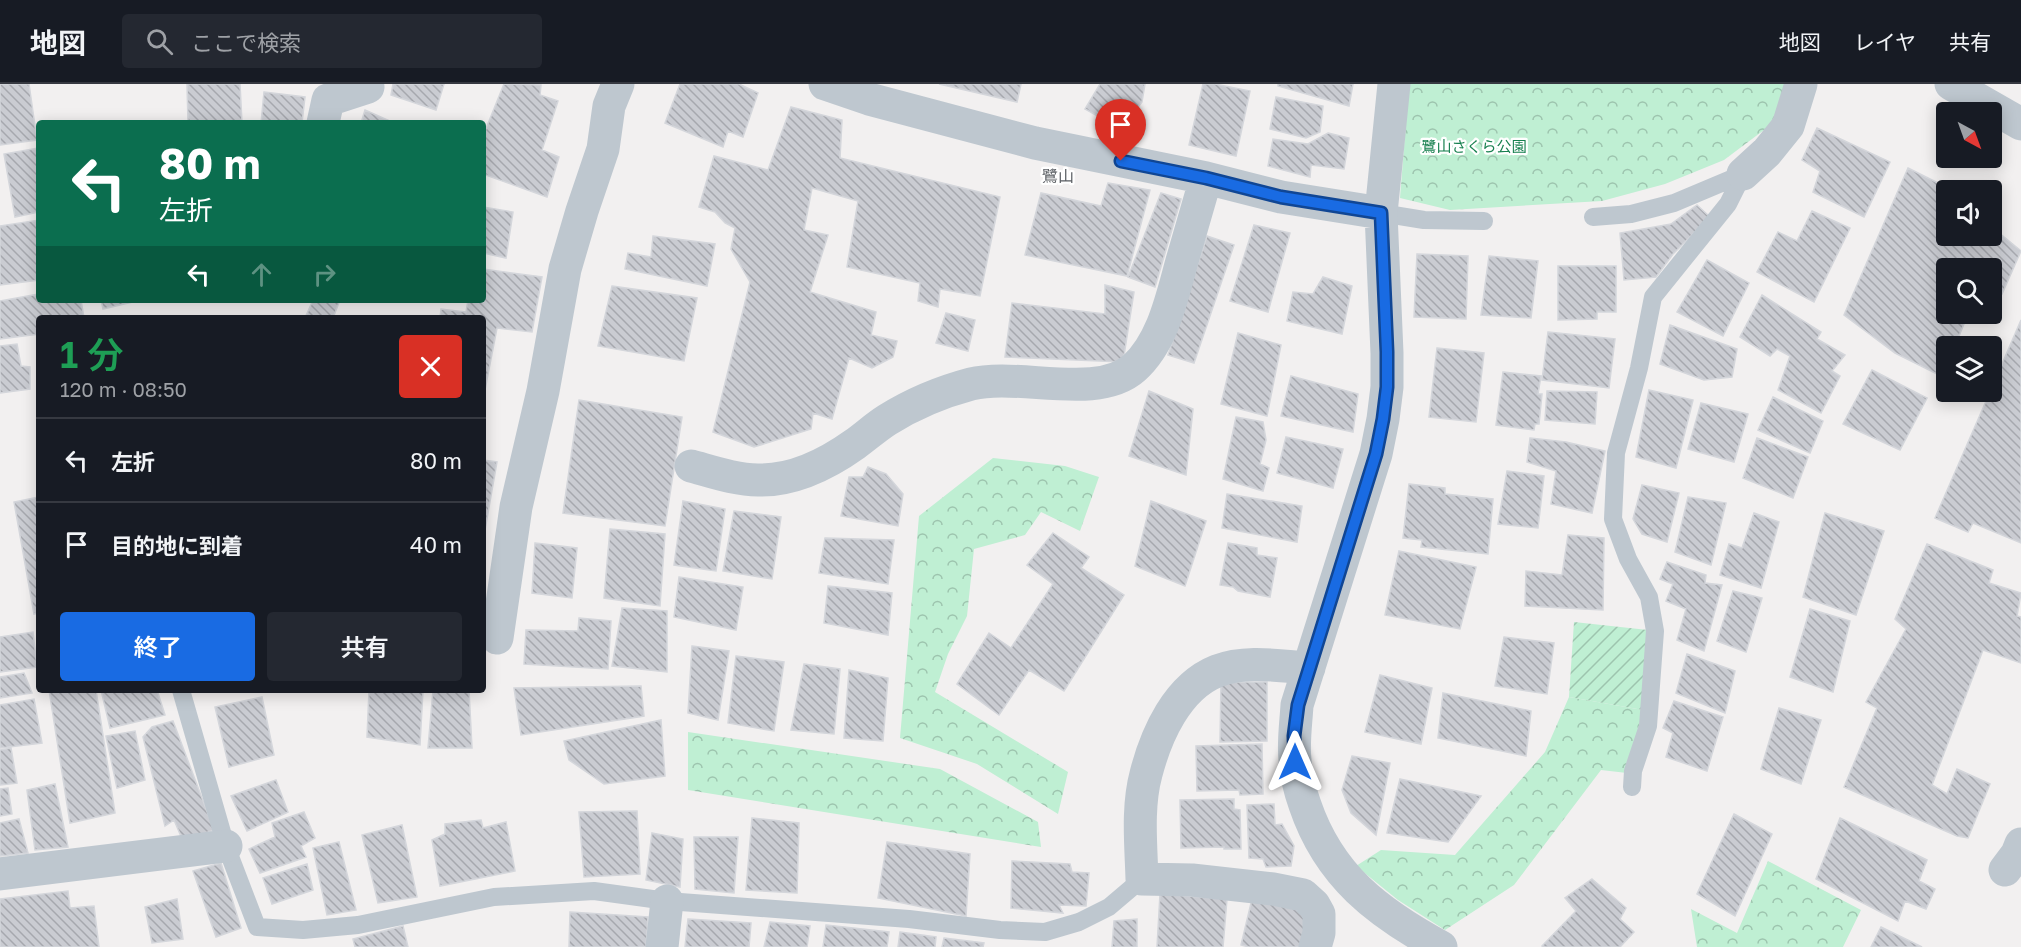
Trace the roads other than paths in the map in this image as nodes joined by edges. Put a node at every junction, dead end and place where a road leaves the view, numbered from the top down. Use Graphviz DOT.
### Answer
graph roads {
  1 [pos="367,84"];
  2 [pos="618,84"];
  3 [pos="825,84"];
  4 [pos="1394,84"];
  5 [pos="1801,84"];
  6 [pos="1952,84"];
  7 [pos="324,120"];
  8 [pos="2021,124"];
  9 [pos="1743,174"];
  10 [pos="1206,178"];
  11 [pos="1381,213"];
  12 [pos="1593,218"];
  13 [pos="1484,221"];
  14 [pos="692,466"];
  15 [pos="497,638"];
  16 [pos="1309,668"];
  17 [pos="182,693"];
  18 [pos="1632,787"];
  19 [pos="226,846"];
  20 [pos="0,874"];
  21 [pos="1142,879"];
  22 [pos="667,901"];
  23 [pos="662,947"];
  24 [pos="1315,947"];
  25 [pos="1441,947"];
  1 -- 7 [label="street"];
  2 -- 15 [label="street"];
  3 -- 10 [label="street"];
  4 -- 11 [label="street"];
  5 -- 9 [label="street"];
  6 -- 8 [label="street"];
  9 -- 12 [label="lane"];
  9 -- 18 [label="lane"];
  10 -- 11 [label="street"];
  10 -- 14 [label="street"];
  11 -- 13 [label="lane"];
  11 -- 16 [label="street"];
  16 -- 21 [label="street"];
  16 -- 25 [label="street"];
  17 -- 19 [label="lane"];
  19 -- 20 [label="street"];
  19 -- 22 [label="lane"];
  21 -- 22 [label="lane"];
  21 -- 24 [label="street"];
  22 -- 23 [label="street"];
}
